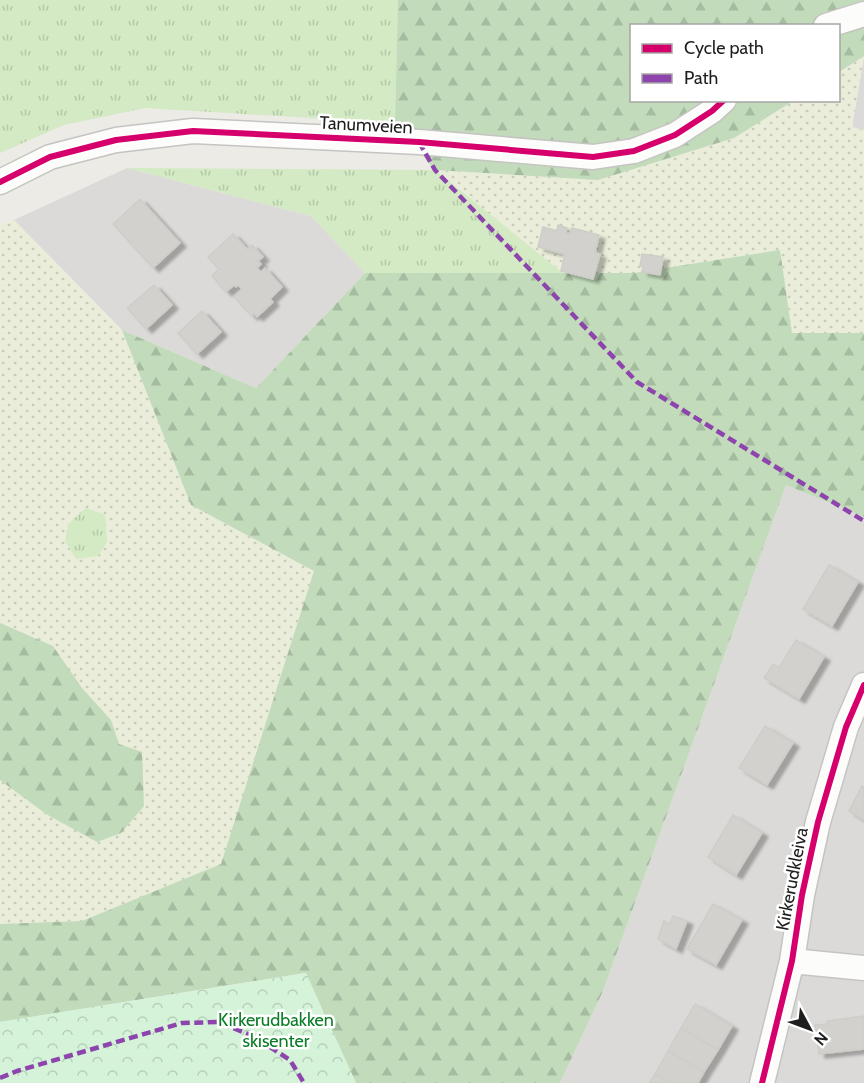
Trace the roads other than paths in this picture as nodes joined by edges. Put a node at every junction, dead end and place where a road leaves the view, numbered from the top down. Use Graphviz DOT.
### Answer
graph roads {
  1 [pos="864,14"];
  2 [pos="832,24"];
  3 [pos="722,102"];
  4 [pos="0,182"];
  5 [pos="864,685"];
  6 [pos="792,961"];
  7 [pos="864,968"];
  8 [pos="762,1083"];
  1 -- 2 [label="street"];
  3 -- 4 [label="street, Tanumveien"];
  5 -- 6 [label="street, Kirkerudkleiva"];
  6 -- 7 [label="street"];
  6 -- 8 [label="street, Kirkerudkleiva"];
}
